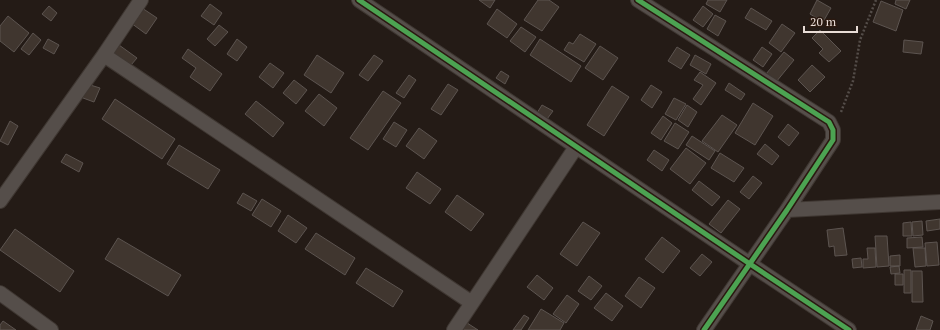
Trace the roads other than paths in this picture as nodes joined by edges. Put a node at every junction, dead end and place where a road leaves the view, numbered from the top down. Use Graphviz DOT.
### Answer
graph roads {
  1 [pos="141,0"];
  2 [pos="359,0"];
  3 [pos="638,0"];
  4 [pos="104,55"];
  5 [pos="576,146"];
  6 [pos="0,201"];
  7 [pos="940,202"];
  8 [pos="787,210"];
  9 [pos="750,264"];
  10 [pos="0,293"];
  11 [pos="472,303"];
  12 [pos="51,330"];
  13 [pos="454,330"];
  14 [pos="704,330"];
  15 [pos="849,330"];
  1 -- 4 [label="street"];
  2 -- 5 [label="street"];
  3 -- 8 [label="street"];
  4 -- 6 [label="street"];
  4 -- 11 [label="street"];
  5 -- 9 [label="street"];
  5 -- 11 [label="street"];
  7 -- 8 [label="street"];
  8 -- 9 [label="street"];
  9 -- 14 [label="street"];
  9 -- 15 [label="street"];
  10 -- 12 [label="street"];
  11 -- 13 [label="street"];
}
